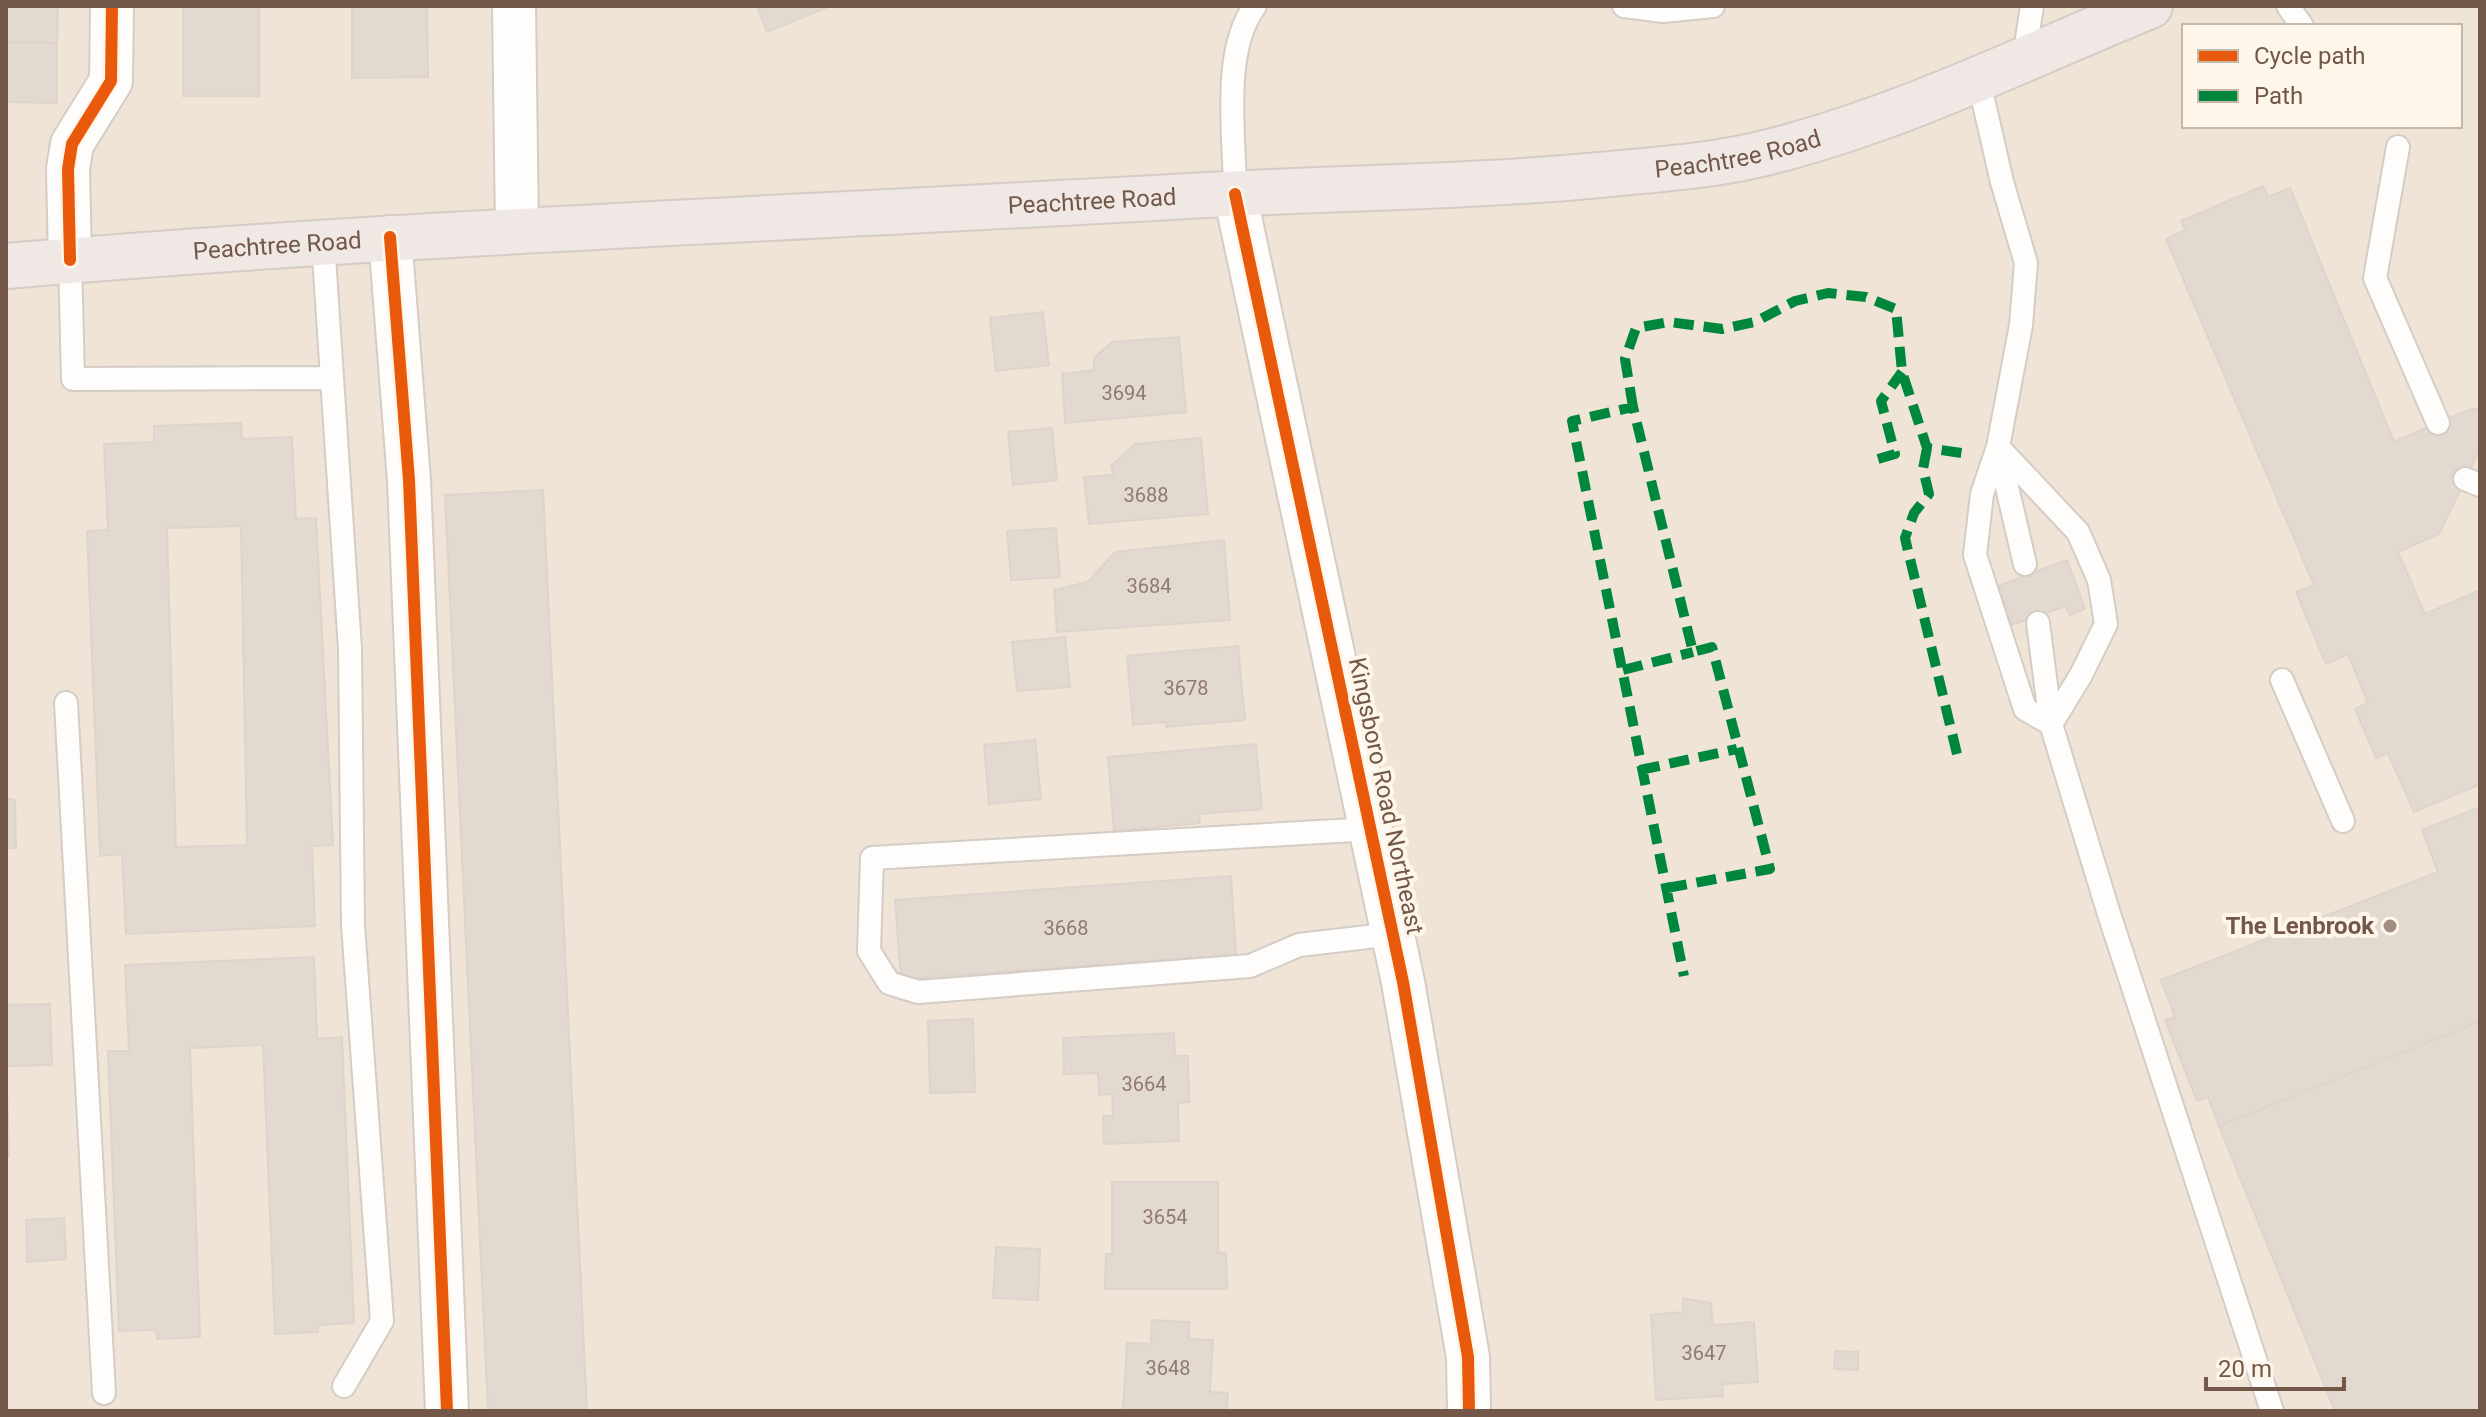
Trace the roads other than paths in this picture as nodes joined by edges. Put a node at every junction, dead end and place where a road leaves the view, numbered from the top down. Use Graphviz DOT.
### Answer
graph roads {
  1 [pos="112,6"];
  2 [pos="514,6"];
  3 [pos="1255,6"];
  4 [pos="1624,6"];
  5 [pos="1713,6"];
  6 [pos="2032,6"];
  7 [pos="2150,6"];
  8 [pos="2288,6"];
  9 [pos="1662,8"];
  10 [pos="2301,24"];
  11 [pos="2024,58"];
  12 [pos="1979,82"];
  13 [pos="2398,147"];
  14 [pos="1235,194"];
  15 [pos="517,230"];
  16 [pos="390,237"];
  17 [pos="323,242"];
  18 [pos="70,260"];
  19 [pos="6,266"];
  20 [pos="331,378"];
  21 [pos="2438,423"];
  22 [pos="1998,447"];
  23 [pos="2025,564"];
  24 [pos="2038,623"];
  25 [pos="2282,680"];
  26 [pos="66,703"];
  27 [pos="2051,724"];
  28 [pos="2343,821"];
  29 [pos="1371,829"];
  30 [pos="1393,934"];
  31 [pos="344,1386"];
  32 [pos="104,1393"];
  33 [pos="447,1411"];
  34 [pos="1469,1411"];
  35 [pos="2272,1411"];
  1 -- 18 [label="street"];
  2 -- 15 [label="street"];
  3 -- 14 [label="lane"];
  4 -- 9 [label="lane"];
  5 -- 9 [label="lane"];
  6 -- 11 [label="lane"];
  7 -- 11 [label="highway, Peachtree Road"];
  8 -- 10 [label="lane"];
  11 -- 12 [label="highway, Peachtree Road"];
  12 -- 14 [label="highway, Peachtree Road"];
  12 -- 22 [label="lane"];
  13 -- 21 [label="lane"];
  14 -- 15 [label="highway, Peachtree Road"];
  14 -- 29 [label="street, Kingsboro Road Northeast"];
  15 -- 16 [label="highway, Peachtree Road"];
  16 -- 17 [label="highway, Peachtree Road"];
  16 -- 33 [label="street"];
  17 -- 18 [label="highway, Peachtree Road"];
  17 -- 20 [label="lane"];
  18 -- 19 [label="highway, Peachtree Road"];
  18 -- 20 [label="lane"];
  20 -- 31 [label="lane"];
  22 -- 23 [label="lane"];
  22 -- 27 [label="lane"];
  22 -- 27 [label="lane"];
  24 -- 27 [label="lane"];
  25 -- 28 [label="lane"];
  26 -- 32 [label="lane"];
  27 -- 35 [label="lane"];
  29 -- 30 [label="street, Kingsboro Road Northeast"];
  29 -- 30 [label="lane"];
  30 -- 34 [label="street, Kingsboro Road Northeast"];
}
